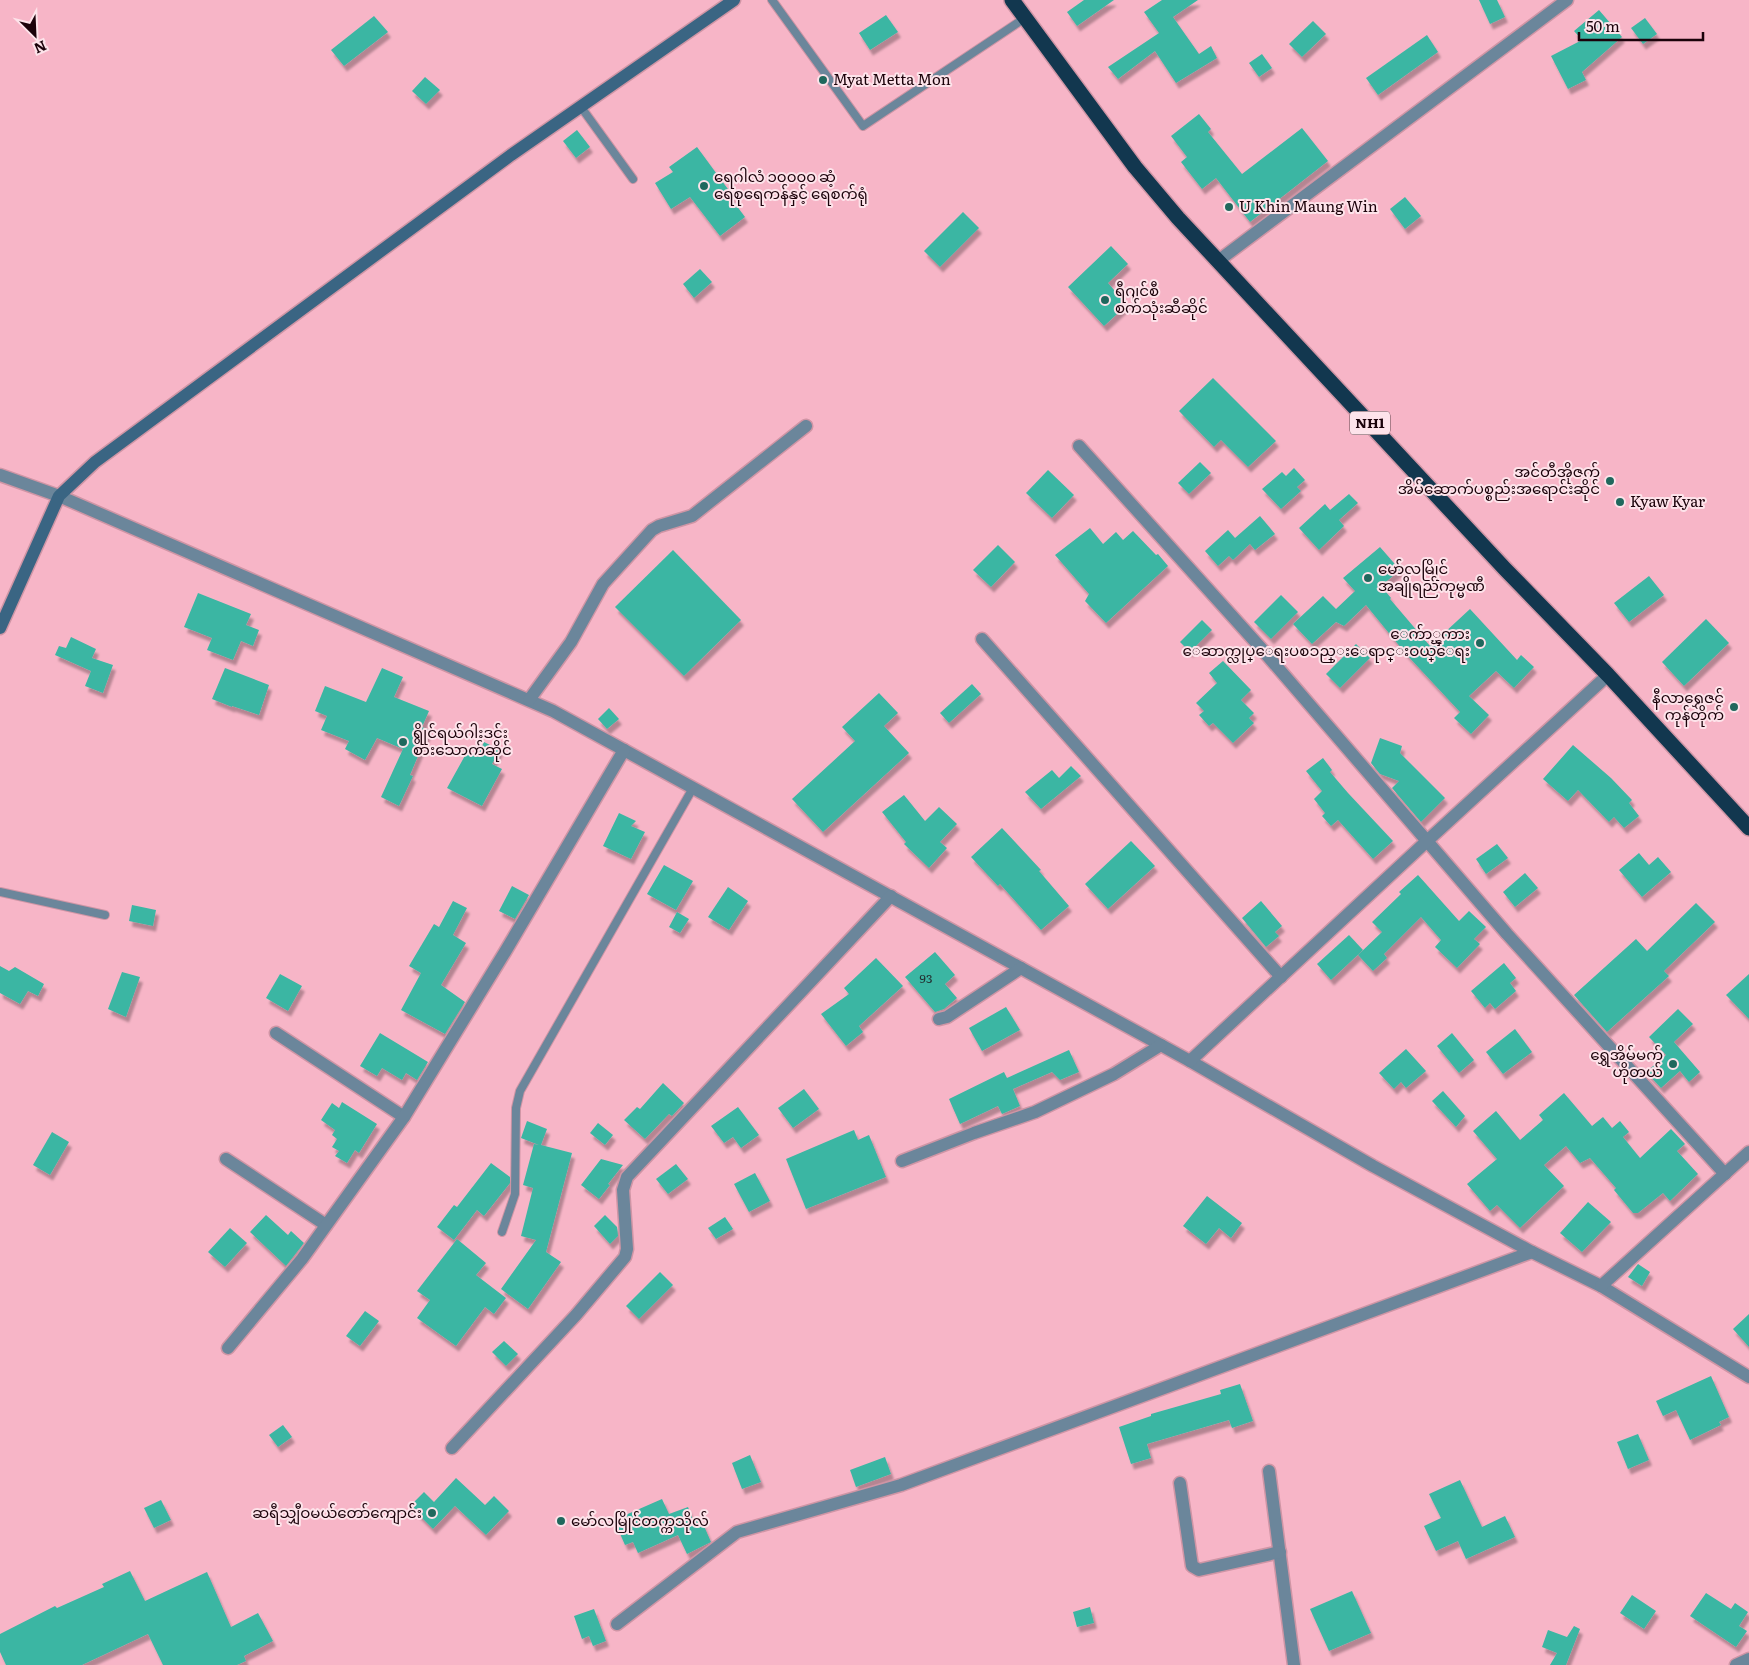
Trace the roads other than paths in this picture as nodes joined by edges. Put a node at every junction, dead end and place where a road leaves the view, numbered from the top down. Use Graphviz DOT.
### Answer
graph roads {
  1 [pos="734,0"];
  2 [pos="772,0"];
  3 [pos="1012,0"];
  4 [pos="1567,0"];
  5 [pos="1025,18"];
  6 [pos="580,107"];
  7 [pos="633,179"];
  8 [pos="1218,261"];
  9 [pos="806,426"];
  10 [pos="1079,446"];
  11 [pos="0,475"];
  12 [pos="59,496"];
  13 [pos="0,628"];
  14 [pos="982,639"];
  15 [pos="1608,675"];
  16 [pos="529,700"];
  17 [pos="624,750"];
  18 [pos="694,788"];
  19 [pos="1748,826"];
  20 [pos="1427,841"];
  21 [pos="0,892"];
  22 [pos="891,896"];
  23 [pos="105,915"];
  24 [pos="1021,968"];
  25 [pos="1280,977"];
  26 [pos="939,1019"];
  27 [pos="276,1033"];
  28 [pos="1161,1045"];
  29 [pos="1190,1061"];
  30 [pos="404,1117"];
  31 [pos="1749,1152"];
  32 [pos="226,1159"];
  33 [pos="902,1161"];
  34 [pos="1726,1174"];
  35 [pos="326,1225"];
  36 [pos="502,1232"];
  37 [pos="1532,1252"];
  38 [pos="1601,1286"];
  39 [pos="228,1348"];
  40 [pos="1749,1377"];
  41 [pos="452,1448"];
  42 [pos="1269,1471"];
  43 [pos="1180,1483"];
  44 [pos="1280,1552"];
  45 [pos="617,1624"];
  46 [pos="1749,1659"];
  47 [pos="1294,1665"];
  48 [pos="1736,1665"];
  1 -- 6 [label="main road"];
  2 -- 5 [label="lane"];
  3 -- 5 [label="highway, NH1"];
  4 -- 8 [label="street"];
  5 -- 8 [label="highway, NH1"];
  6 -- 7 [label="lane"];
  6 -- 12 [label="main road"];
  8 -- 15 [label="highway, NH1"];
  9 -- 16 [label="street"];
  10 -- 20 [label="street"];
  11 -- 12 [label="street"];
  12 -- 13 [label="main road"];
  12 -- 16 [label="street"];
  14 -- 25 [label="street"];
  15 -- 19 [label="highway, NH1"];
  15 -- 20 [label="street"];
  16 -- 17 [label="street"];
  17 -- 18 [label="street"];
  17 -- 30 [label="street"];
  18 -- 22 [label="street"];
  18 -- 36 [label="lane"];
  20 -- 25 [label="street"];
  20 -- 34 [label="street"];
  21 -- 23 [label="lane"];
  22 -- 24 [label="street"];
  22 -- 41 [label="street"];
  24 -- 26 [label="street"];
  24 -- 28 [label="street"];
  25 -- 29 [label="street"];
  27 -- 30 [label="street"];
  28 -- 29 [label="street"];
  28 -- 33 [label="street"];
  29 -- 37 [label="street"];
  30 -- 35 [label="street"];
  31 -- 34 [label="street"];
  32 -- 35 [label="street"];
  34 -- 38 [label="street"];
  35 -- 39 [label="street"];
  37 -- 38 [label="street"];
  37 -- 45 [label="street"];
  38 -- 40 [label="street"];
  42 -- 44 [label="street"];
  43 -- 44 [label="street"];
  44 -- 47 [label="street"];
  46 -- 48 [label="street"];
}
